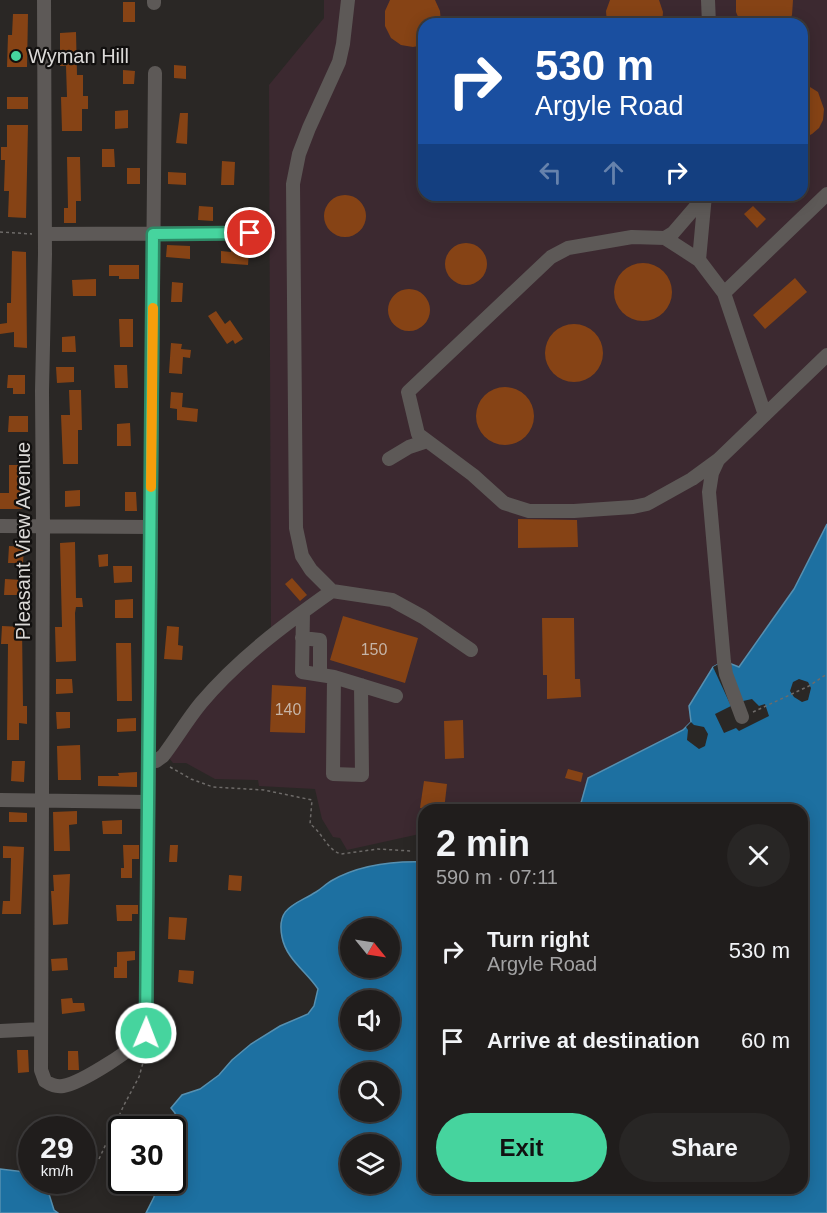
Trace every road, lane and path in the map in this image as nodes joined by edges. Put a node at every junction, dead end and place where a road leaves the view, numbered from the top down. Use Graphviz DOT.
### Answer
graph roads {
  1 [pos="44,0"];
  2 [pos="348,0"];
  3 [pos="708,0"];
  4 [pos="709,18"];
  5 [pos="154,73"];
  6 [pos="827,194"];
  7 [pos="700,201"];
  8 [pos="704,201"];
  9 [pos="0,232"];
  10 [pos="250,233"];
  11 [pos="45,234"];
  12 [pos="153,234"];
  13 [pos="665,238"];
  14 [pos="699,260"];
  15 [pos="724,293"];
  16 [pos="827,354"];
  17 [pos="765,415"];
  18 [pos="427,441"];
  19 [pos="389,459"];
  20 [pos="718,460"];
  21 [pos="0,526"];
  22 [pos="43,526"];
  23 [pos="151,527"];
  24 [pos="332,591"];
  25 [pos="303,612"];
  26 [pos="471,650"];
  27 [pos="827,674"];
  28 [pos="334,677"];
  29 [pos="361,685"];
  30 [pos="396,696"];
  31 [pos="761,708"];
  32 [pos="742,717"];
  33 [pos="149,761"];
  34 [pos="167,766"];
  35 [pos="0,800"];
  36 [pos="42,800"];
  37 [pos="148,801"];
  38 [pos="411,851"];
  39 [pos="41,1029"];
  40 [pos="0,1031"];
  41 [pos="146,1033"];
  42 [pos="99,1159"];
  1 -- 11 [label="street, Pleasant View Avenue"];
  2 -- 24 [label="street"];
  3 -- 4 [label="street"];
  5 -- 12 [label="street"];
  6 -- 15 [label="street"];
  7 -- 13 [label="street"];
  8 -- 14 [label="street"];
  9 -- 11 [label="path"];
  10 -- 12 [label="street"];
  11 -- 12 [label="street"];
  11 -- 22 [label="street, Pleasant View Avenue"];
  12 -- 23 [label="street"];
  13 -- 14 [label="street"];
  13 -- 18 [label="street"];
  14 -- 15 [label="street"];
  15 -- 17 [label="street"];
  16 -- 17 [label="street"];
  17 -- 20 [label="street"];
  18 -- 19 [label="street"];
  18 -- 20 [label="street"];
  20 -- 32 [label="street"];
  21 -- 22 [label="street"];
  22 -- 23 [label="street"];
  22 -- 36 [label="street, Pleasant View Avenue"];
  23 -- 33 [label="street"];
  24 -- 25 [label="street"];
  24 -- 26 [label="street"];
  25 -- 28 [label="street"];
  25 -- 33 [label="street"];
  27 -- 31 [label="path"];
  28 -- 29 [label="street"];
  28 -- 29 [label="street"];
  29 -- 30 [label="street"];
  33 -- 37 [label="street"];
  34 -- 38 [label="path"];
  35 -- 36 [label="street"];
  36 -- 37 [label="street"];
  36 -- 39 [label="street, Pleasant View Avenue"];
  37 -- 41 [label="street"];
  39 -- 40 [label="street"];
  39 -- 41 [label="street, Pleasant View Avenue"];
  41 -- 42 [label="path"];
}
